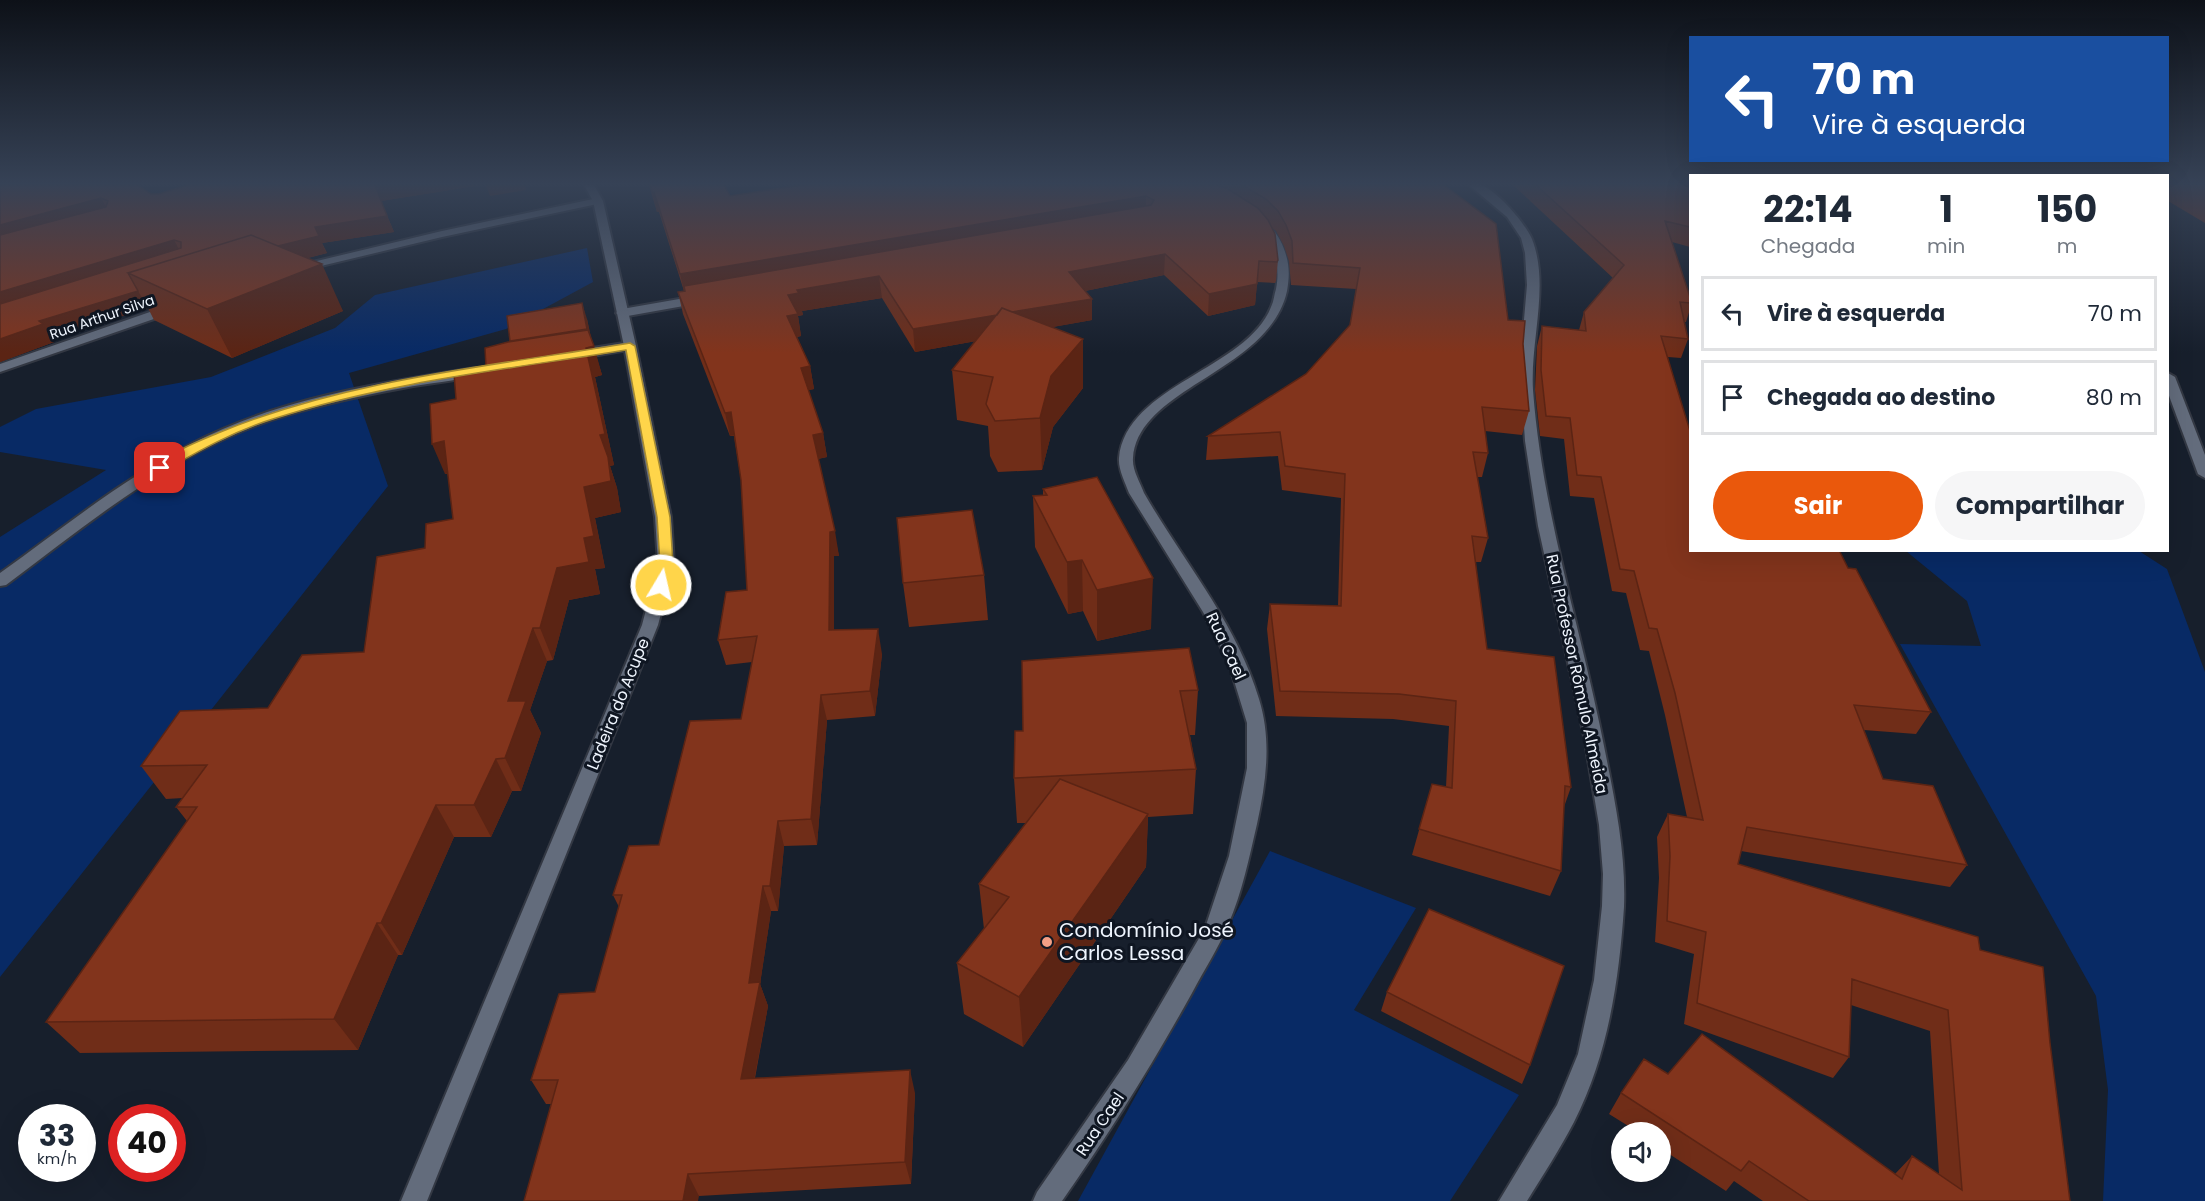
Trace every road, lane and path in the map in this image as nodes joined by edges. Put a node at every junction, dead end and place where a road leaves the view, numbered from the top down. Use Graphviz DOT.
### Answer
graph roads {
  1 [pos="413,241"];
  2 [pos="607,241"];
  3 [pos="1273,241"];
  4 [pos="1527,241"];
  5 [pos="288,272"];
  6 [pos="719,296"];
  7 [pos="180,305"];
  8 [pos="622,313"];
  9 [pos="630,346"];
  10 [pos="565,357"];
  11 [pos="0,368"];
  12 [pos="484,370"];
  13 [pos="2169,380"];
  14 [pos="2205,474"];
  15 [pos="0,581"];
  16 [pos="414,1201"];
  17 [pos="1046,1201"];
  18 [pos="1512,1201"];
  1 -- 5 [label="street"];
  2 -- 8 [label="street, Ladeira do Acupe"];
  3 -- 17 [label="street, Rua Cael"];
  4 -- 18 [label="street, Rua Professor Rômulo Almeida"];
  6 -- 8 [label="street"];
  7 -- 11 [label="street, Rua Arthur Silva"];
  8 -- 9 [label="street, Ladeira do Acupe"];
  9 -- 10 [label="street"];
  9 -- 16 [label="street, Ladeira do Acupe"];
  12 -- 15 [label="street"];
  13 -- 14 [label="street"];
}
